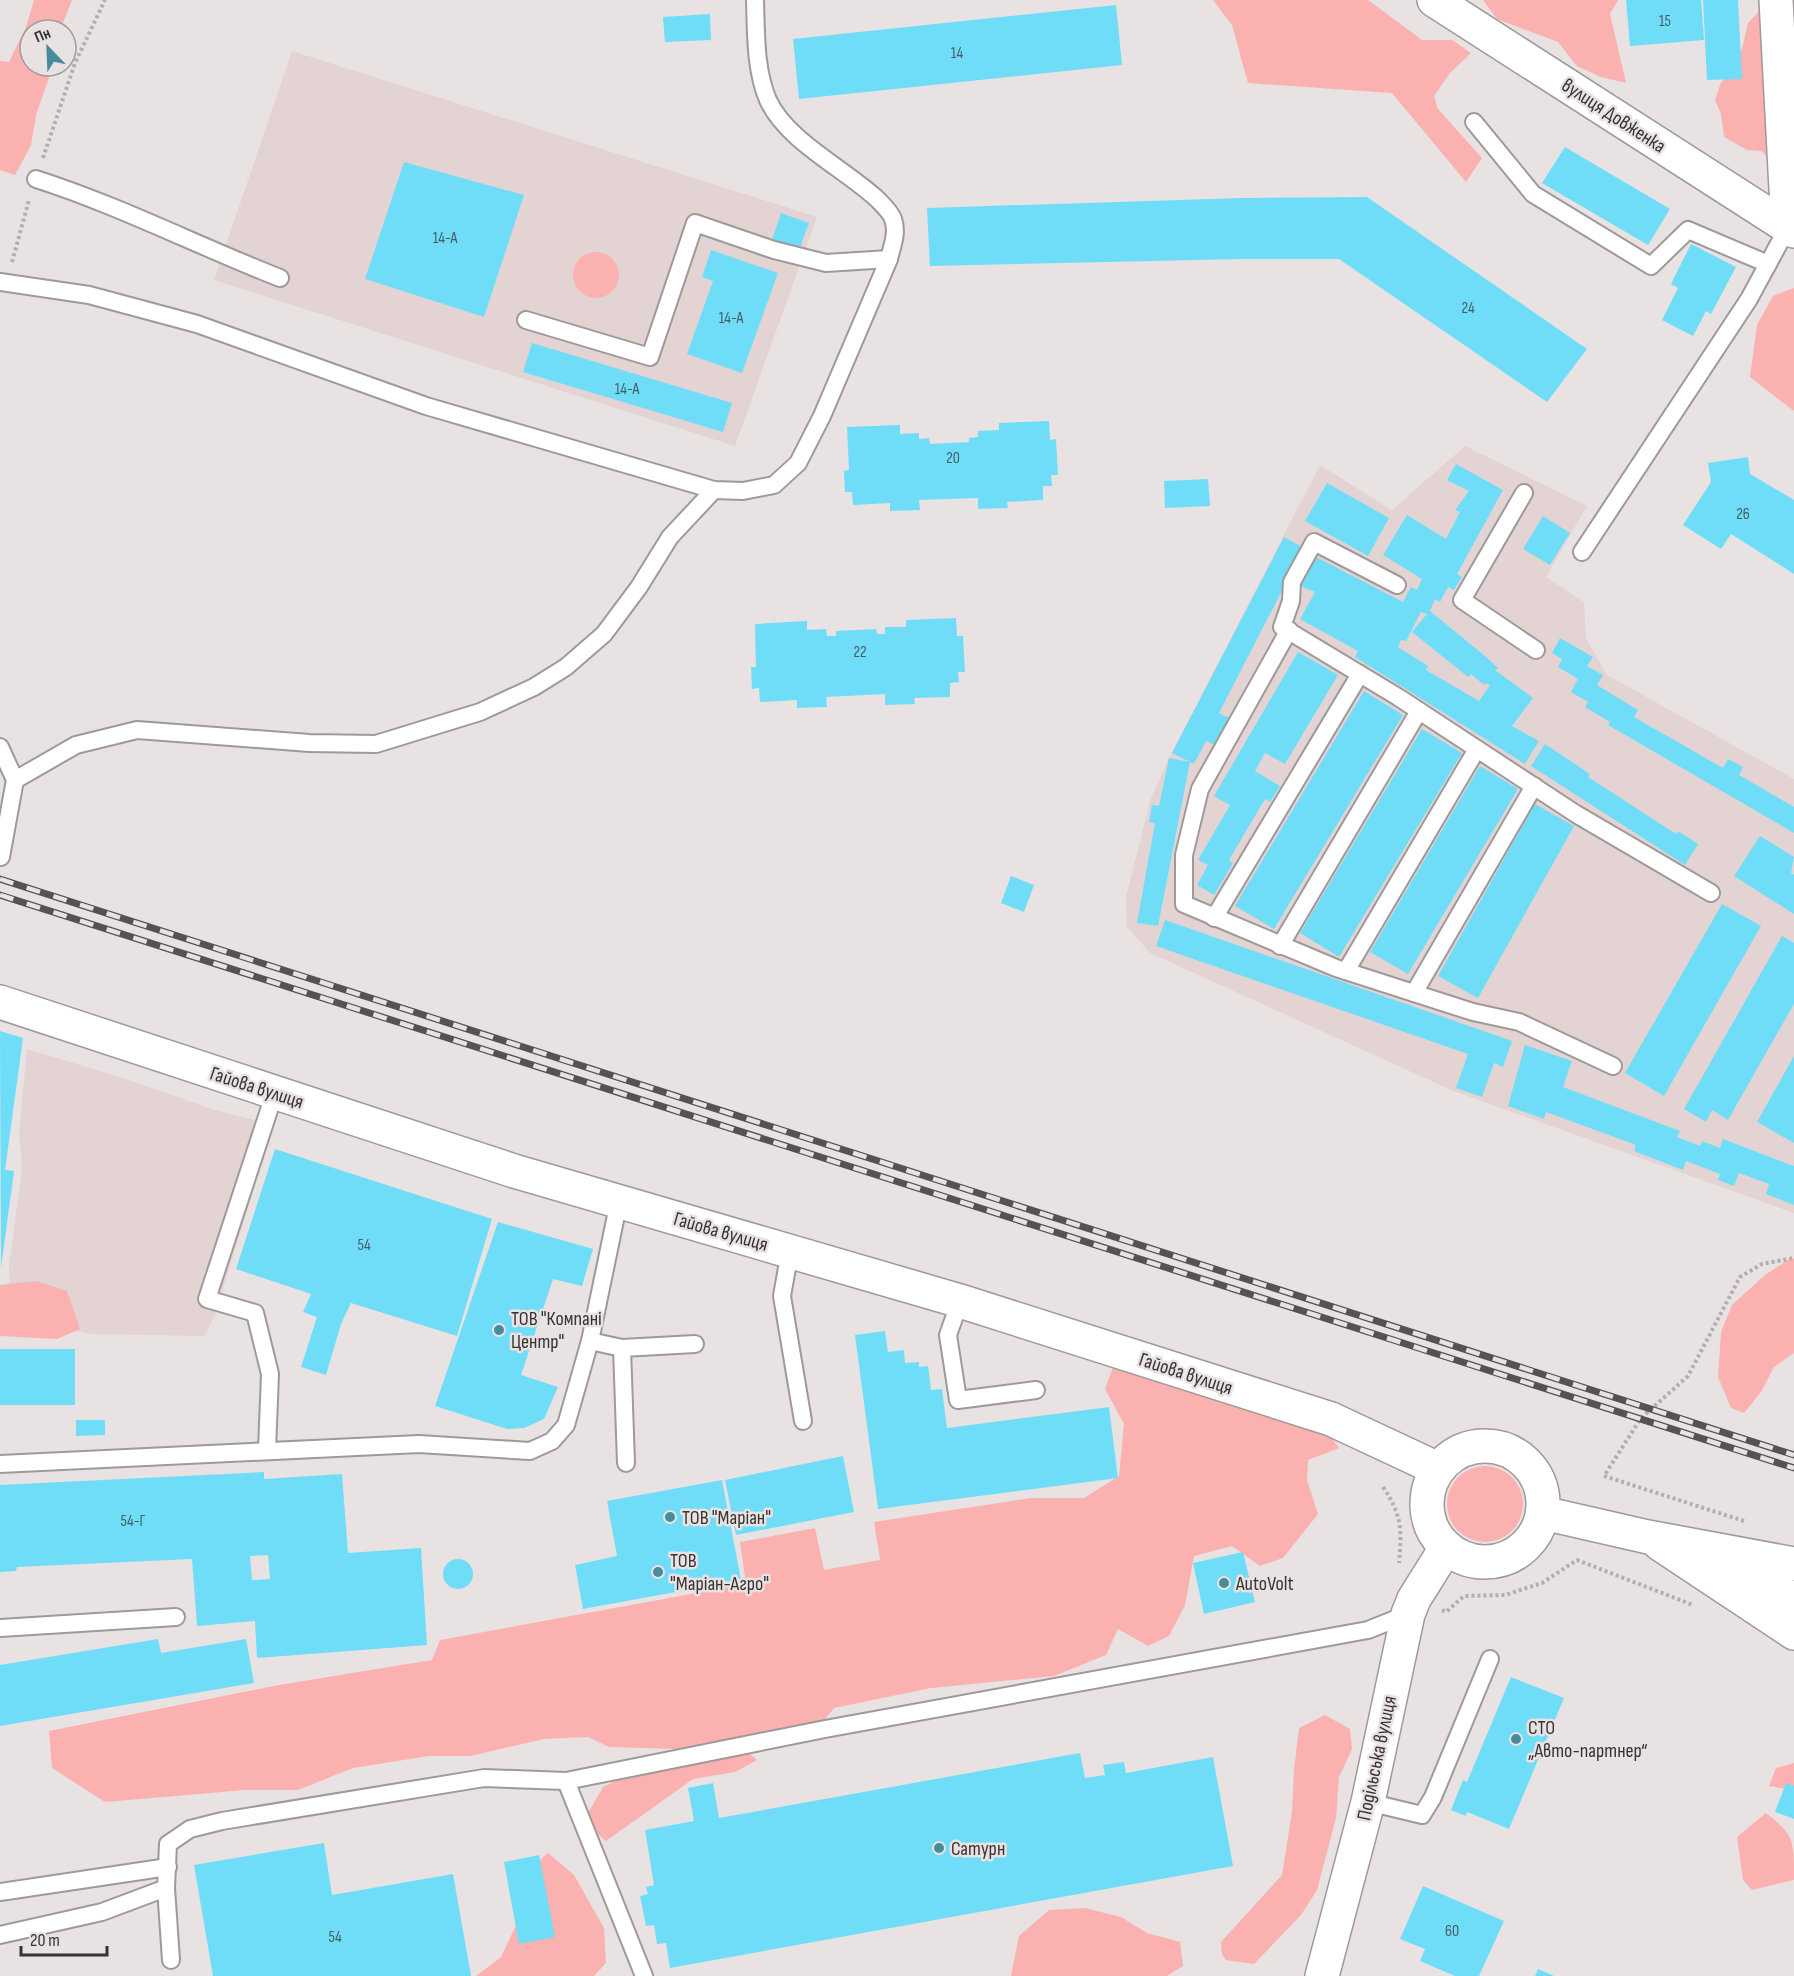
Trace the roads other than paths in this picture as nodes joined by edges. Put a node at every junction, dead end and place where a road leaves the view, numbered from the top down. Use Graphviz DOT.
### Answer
graph roads {
  1 [pos="755,0"];
  2 [pos="1434,0"];
  3 [pos="1776,0"];
  4 [pos="1474,122"];
  5 [pos="36,179"];
  6 [pos="1791,229"];
  7 [pos="889,259"];
  8 [pos="1768,264"];
  9 [pos="280,278"];
  10 [pos="1,282"];
  11 [pos="526,320"];
  12 [pos="714,490"];
  13 [pos="1524,493"];
  14 [pos="1582,552"];
  15 [pos="1397,585"];
  16 [pos="1289,630"];
  17 [pos="1536,650"];
  18 [pos="1360,674"];
  19 [pos="1419,711"];
  20 [pos="0,747"];
  21 [pos="1477,749"];
  22 [pos="15,780"];
  23 [pos="1534,786"];
  24 [pos="1,857"];
  25 [pos="1711,893"];
  26 [pos="1214,918"];
  27 [pos="1280,946"];
  28 [pos="1346,971"];
  29 [pos="1414,993"];
  30 [pos="0,1002"];
  31 [pos="1612,1066"];
  32 [pos="275,1092"];
  33 [pos="619,1201"];
  34 [pos="790,1251"];
  35 [pos="960,1301"];
  36 [pos="590,1341"];
  37 [pos="695,1344"];
  38 [pos="622,1348"];
  39 [pos="1036,1390"];
  40 [pos="802,1421"];
  41 [pos="267,1450"];
  42 [pos="626,1463"];
  43 [pos="0,1464"];
  44 [pos="1438,1469"];
  45 [pos="1543,1513"];
  46 [pos="1648,1537"];
  47 [pos="1446,1548"];
  48 [pos="1794,1564"];
  49 [pos="1794,1599"];
  50 [pos="1411,1607"];
  51 [pos="176,1617"];
  52 [pos="0,1628"];
  53 [pos="1794,1633"];
  54 [pos="1490,1659"];
  55 [pos="566,1781"];
  56 [pos="1368,1802"];
  57 [pos="168,1867"];
  58 [pos="166,1888"];
  59 [pos="0,1892"];
  60 [pos="0,1935"];
  61 [pos="171,1960"];
  62 [pos="644,1976"];
  63 [pos="1322,1976"];
  1 -- 7 [label="lane"];
  2 -- 6 [label="street, вулиця Довженка"];
  3 -- 6 [label="street"];
  4 -- 8 [label="lane"];
  5 -- 9 [label="lane"];
  6 -- 8 [label="lane"];
  7 -- 11 [label="lane"];
  7 -- 12 [label="lane"];
  8 -- 14 [label="lane"];
  10 -- 12 [label="lane"];
  12 -- 22 [label="lane"];
  13 -- 17 [label="lane"];
  15 -- 16 [label="lane"];
  16 -- 18 [label="lane"];
  16 -- 26 [label="lane"];
  18 -- 19 [label="lane"];
  18 -- 26 [label="lane"];
  19 -- 21 [label="lane"];
  19 -- 27 [label="lane"];
  20 -- 22 [label="lane"];
  21 -- 23 [label="lane"];
  21 -- 28 [label="lane"];
  22 -- 24 [label="lane"];
  23 -- 25 [label="lane"];
  23 -- 29 [label="lane"];
  26 -- 27 [label="lane"];
  27 -- 28 [label="lane"];
  28 -- 29 [label="lane"];
  29 -- 31 [label="lane"];
  30 -- 32 [label="street, Гайова вулиця"];
  32 -- 33 [label="street, Гайова вулиця"];
  32 -- 41 [label="lane"];
  33 -- 34 [label="street, Гайова вулиця"];
  33 -- 36 [label="lane"];
  34 -- 35 [label="street, Гайова вулиця"];
  34 -- 40 [label="lane"];
  35 -- 39 [label="lane"];
  35 -- 44 [label="street, Гайова вулиця"];
  36 -- 38 [label="lane"];
  36 -- 41 [label="lane"];
  37 -- 38 [label="lane"];
  38 -- 42 [label="lane"];
  41 -- 43 [label="lane"];
  44 -- 45 [label="street"];
  44 -- 47 [label="street"];
  45 -- 46 [label="street"];
  45 -- 47 [label="street"];
  46 -- 48 [label="street"];
  46 -- 49 [label="street"];
  46 -- 53 [label="street"];
  47 -- 50 [label="street, Подільська вулиця"];
  50 -- 55 [label="lane"];
  50 -- 56 [label="street, Подільська вулиця"];
  51 -- 52 [label="lane"];
  54 -- 56 [label="lane"];
  55 -- 57 [label="lane"];
  55 -- 62 [label="lane"];
  56 -- 63 [label="street, Подільська вулиця"];
  57 -- 58 [label="lane"];
  57 -- 59 [label="lane"];
  58 -- 60 [label="lane"];
  58 -- 61 [label="lane"];
}
